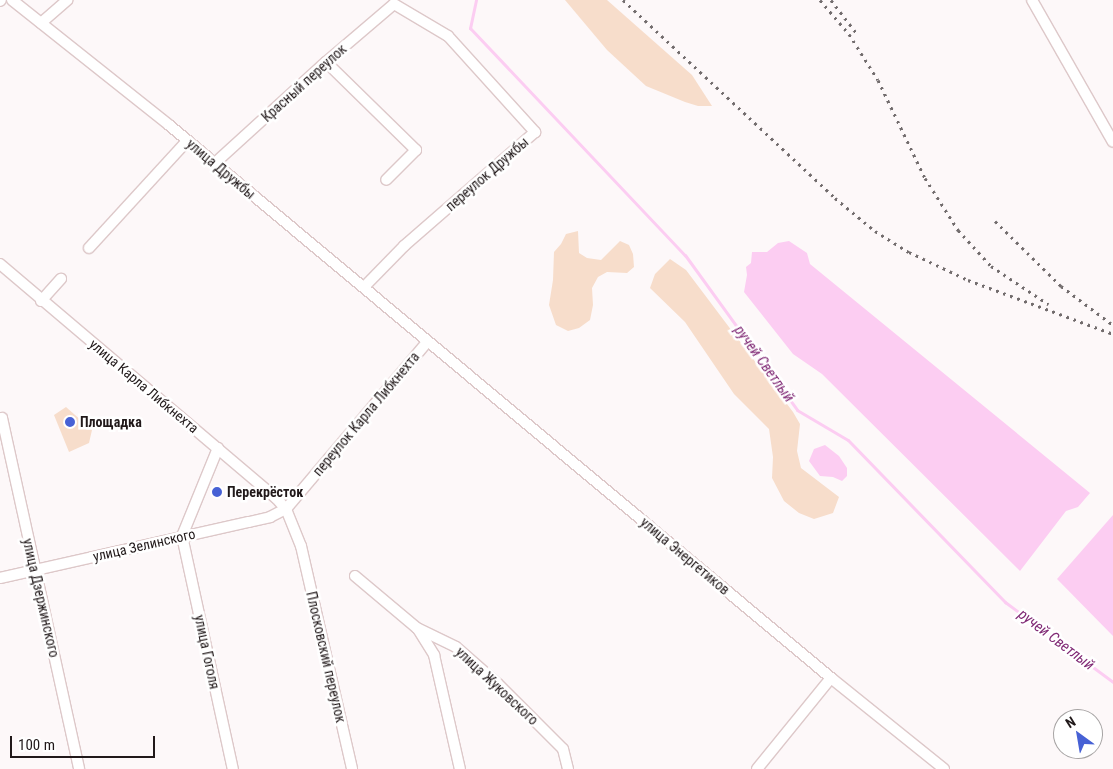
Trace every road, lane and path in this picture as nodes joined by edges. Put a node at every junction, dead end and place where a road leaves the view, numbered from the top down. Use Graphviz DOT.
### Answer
graph roads {
  1 [pos="12,0"];
  2 [pos="67,0"];
  3 [pos="1032,0"];
  4 [pos="394,4"];
  5 [pos="41,23"];
  6 [pos="326,62"];
  7 [pos="187,141"];
  8 [pos="1113,142"];
  9 [pos="214,163"];
  10 [pos="386,180"];
  11 [pos="89,248"];
  12 [pos="0,264"];
  13 [pos="61,279"];
  14 [pos="364,287"];
  15 [pos="41,300"];
  16 [pos="427,342"];
  17 [pos="2,423"];
  18 [pos="218,448"];
  19 [pos="286,509"];
  20 [pos="182,536"];
  21 [pos="35,570"];
  22 [pos="354,576"];
  23 [pos="0,578"];
  24 [pos="417,628"];
  25 [pos="831,678"];
  26 [pos="79,769"];
  27 [pos="233,769"];
  28 [pos="352,769"];
  29 [pos="460,769"];
  30 [pos="568,769"];
  31 [pos="757,769"];
  32 [pos="944,769"];
  1 -- 5 [label="street, улица Дружбы"];
  2 -- 5 [label="street"];
  3 -- 8 [label="street"];
  4 -- 6 [label="street, Красный переулок"];
  4 -- 14 [label="street, переулок Дружбы"];
  5 -- 7 [label="street, улица Дружбы"];
  6 -- 9 [label="street, Красный переулок"];
  6 -- 10 [label="street"];
  7 -- 9 [label="street, улица Дружбы"];
  7 -- 11 [label="street"];
  9 -- 14 [label="street, улица Дружбы"];
  12 -- 15 [label="street, улица Карла Либкнехта"];
  13 -- 15 [label="street"];
  14 -- 16 [label="street, улица Дружбы"];
  15 -- 18 [label="street, улица Карла Либкнехта"];
  16 -- 19 [label="street, переулок Карла Либкнехта"];
  16 -- 25 [label="street, улица Энергетиков"];
  17 -- 21 [label="street, улица Дзержинского"];
  18 -- 19 [label="street, улица Карла Либкнехта"];
  18 -- 20 [label="street"];
  19 -- 20 [label="street, улица Зелинского"];
  19 -- 28 [label="street, Плосковский переулок"];
  20 -- 21 [label="street, улица Зелинского"];
  20 -- 27 [label="street, улица Гоголя"];
  21 -- 23 [label="street, улица Зелинского"];
  21 -- 26 [label="street, улица Дзержинского"];
  22 -- 24 [label="street, улица Жуковского"];
  24 -- 29 [label="street"];
  24 -- 30 [label="street, улица Жуковского"];
  25 -- 31 [label="street"];
  25 -- 32 [label="street, улица Энергетиков"];
}
